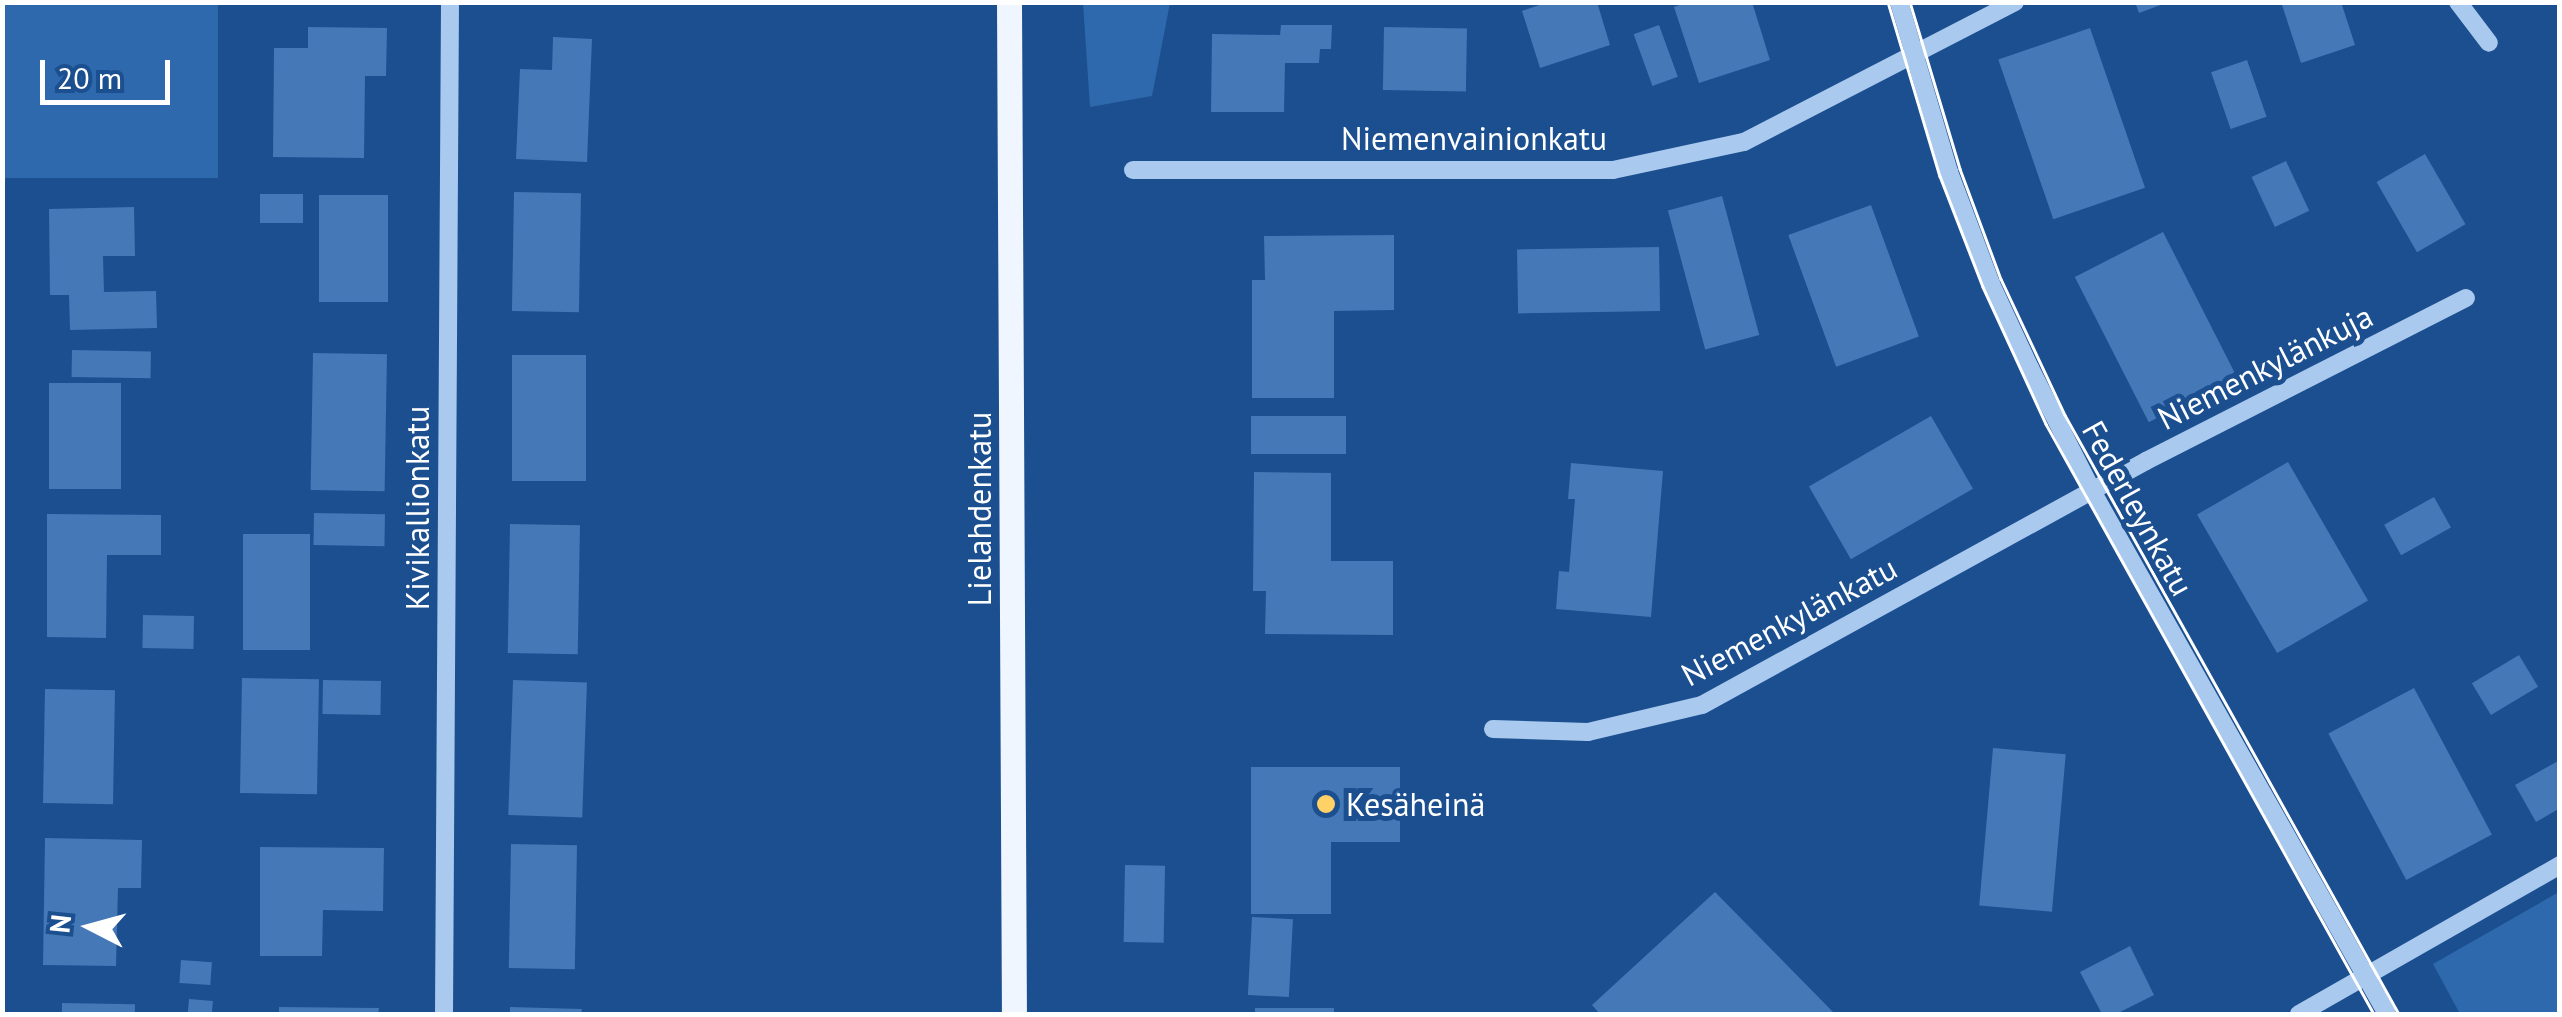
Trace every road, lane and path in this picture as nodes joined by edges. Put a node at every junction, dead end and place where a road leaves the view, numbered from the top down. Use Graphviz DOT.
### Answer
graph roads {
  1 [pos="450,2"];
  2 [pos="1010,2"];
  3 [pos="1899,2"];
  4 [pos="2016,2"];
  5 [pos="2458,2"];
  6 [pos="2489,44"];
  7 [pos="1912,58"];
  8 [pos="1133,170"];
  9 [pos="2466,298"];
  10 [pos="2092,490"];
  11 [pos="1493,729"];
  12 [pos="2560,865"];
  13 [pos="2366,976"];
  14 [pos="444,1014"];
  15 [pos="1014,1014"];
  16 [pos="2299,1014"];
  17 [pos="2387,1014"];
  1 -- 14 [label="street, Kivikallionkatu"];
  2 -- 15 [label="main road, Lielahdenkatu"];
  3 -- 7 [label="street, Federleynkatu"];
  4 -- 7 [label="street, Niemenvainionkatu"];
  5 -- 6 [label="street"];
  7 -- 8 [label="street, Niemenvainionkatu"];
  7 -- 10 [label="street, Federleynkatu"];
  9 -- 10 [label="street, Niemenkylänkuja"];
  10 -- 11 [label="street, Niemenkylänkatu"];
  10 -- 13 [label="street, Federleynkatu"];
  12 -- 13 [label="street"];
  13 -- 16 [label="street"];
  13 -- 17 [label="street, Federleynkatu"];
}
